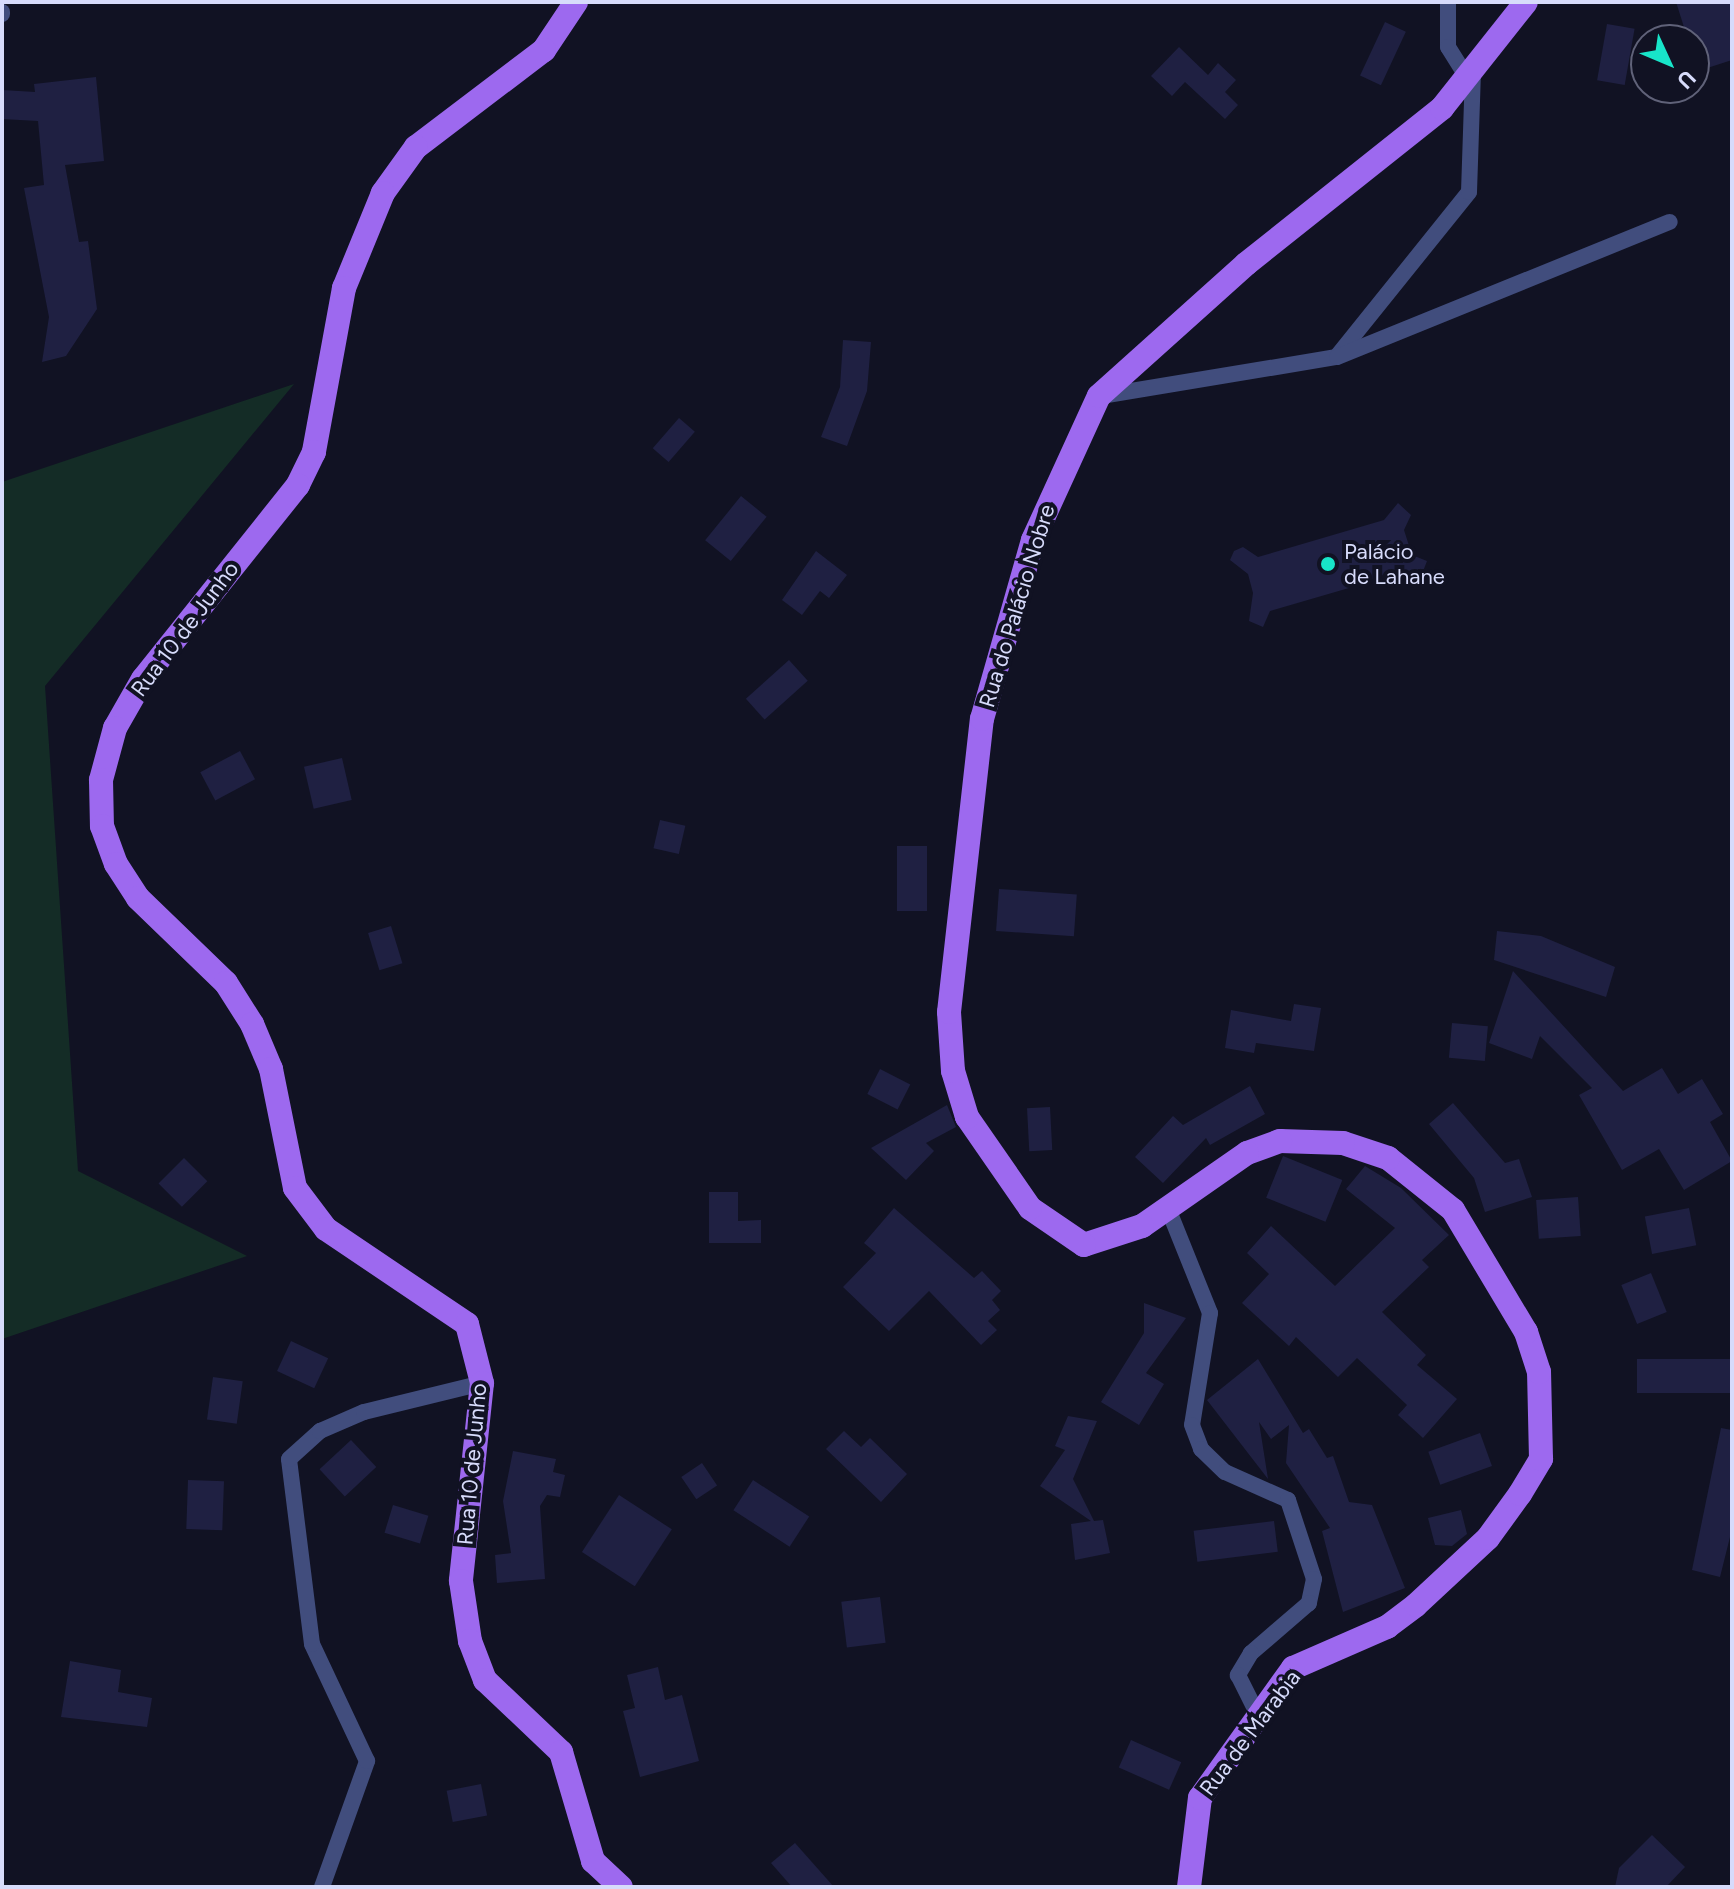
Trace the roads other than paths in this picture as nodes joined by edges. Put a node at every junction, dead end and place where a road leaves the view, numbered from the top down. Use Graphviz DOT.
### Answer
graph roads {
  1 [pos="576,2"];
  2 [pos="1448,2"];
  3 [pos="1526,2"];
  4 [pos="1470,75"];
  5 [pos="1670,222"];
  6 [pos="1337,357"];
  7 [pos="1099,396"];
  8 [pos="967,1117"];
  9 [pos="1169,1211"];
  10 [pos="482,1383"];
  11 [pos="1260,1719"];
  12 [pos="322,1887"];
  13 [pos="621,1887"];
  14 [pos="1189,1887"];
  1 -- 10 [label="main road, Rua 10 de Junho"];
  2 -- 4 [label="street"];
  3 -- 4 [label="main road, Rua do Palácio Nobre"];
  4 -- 6 [label="street"];
  4 -- 7 [label="main road, Rua do Palácio Nobre"];
  5 -- 6 [label="street"];
  6 -- 7 [label="street"];
  7 -- 8 [label="main road, Rua do Palácio Nobre"];
  8 -- 9 [label="main road, Rua de Marabia"];
  9 -- 11 [label="street"];
  9 -- 11 [label="main road, Rua de Marabia"];
  10 -- 12 [label="street"];
  10 -- 13 [label="main road, Rua 10 de Junho"];
  11 -- 14 [label="main road, Rua de Marabia"];
}
